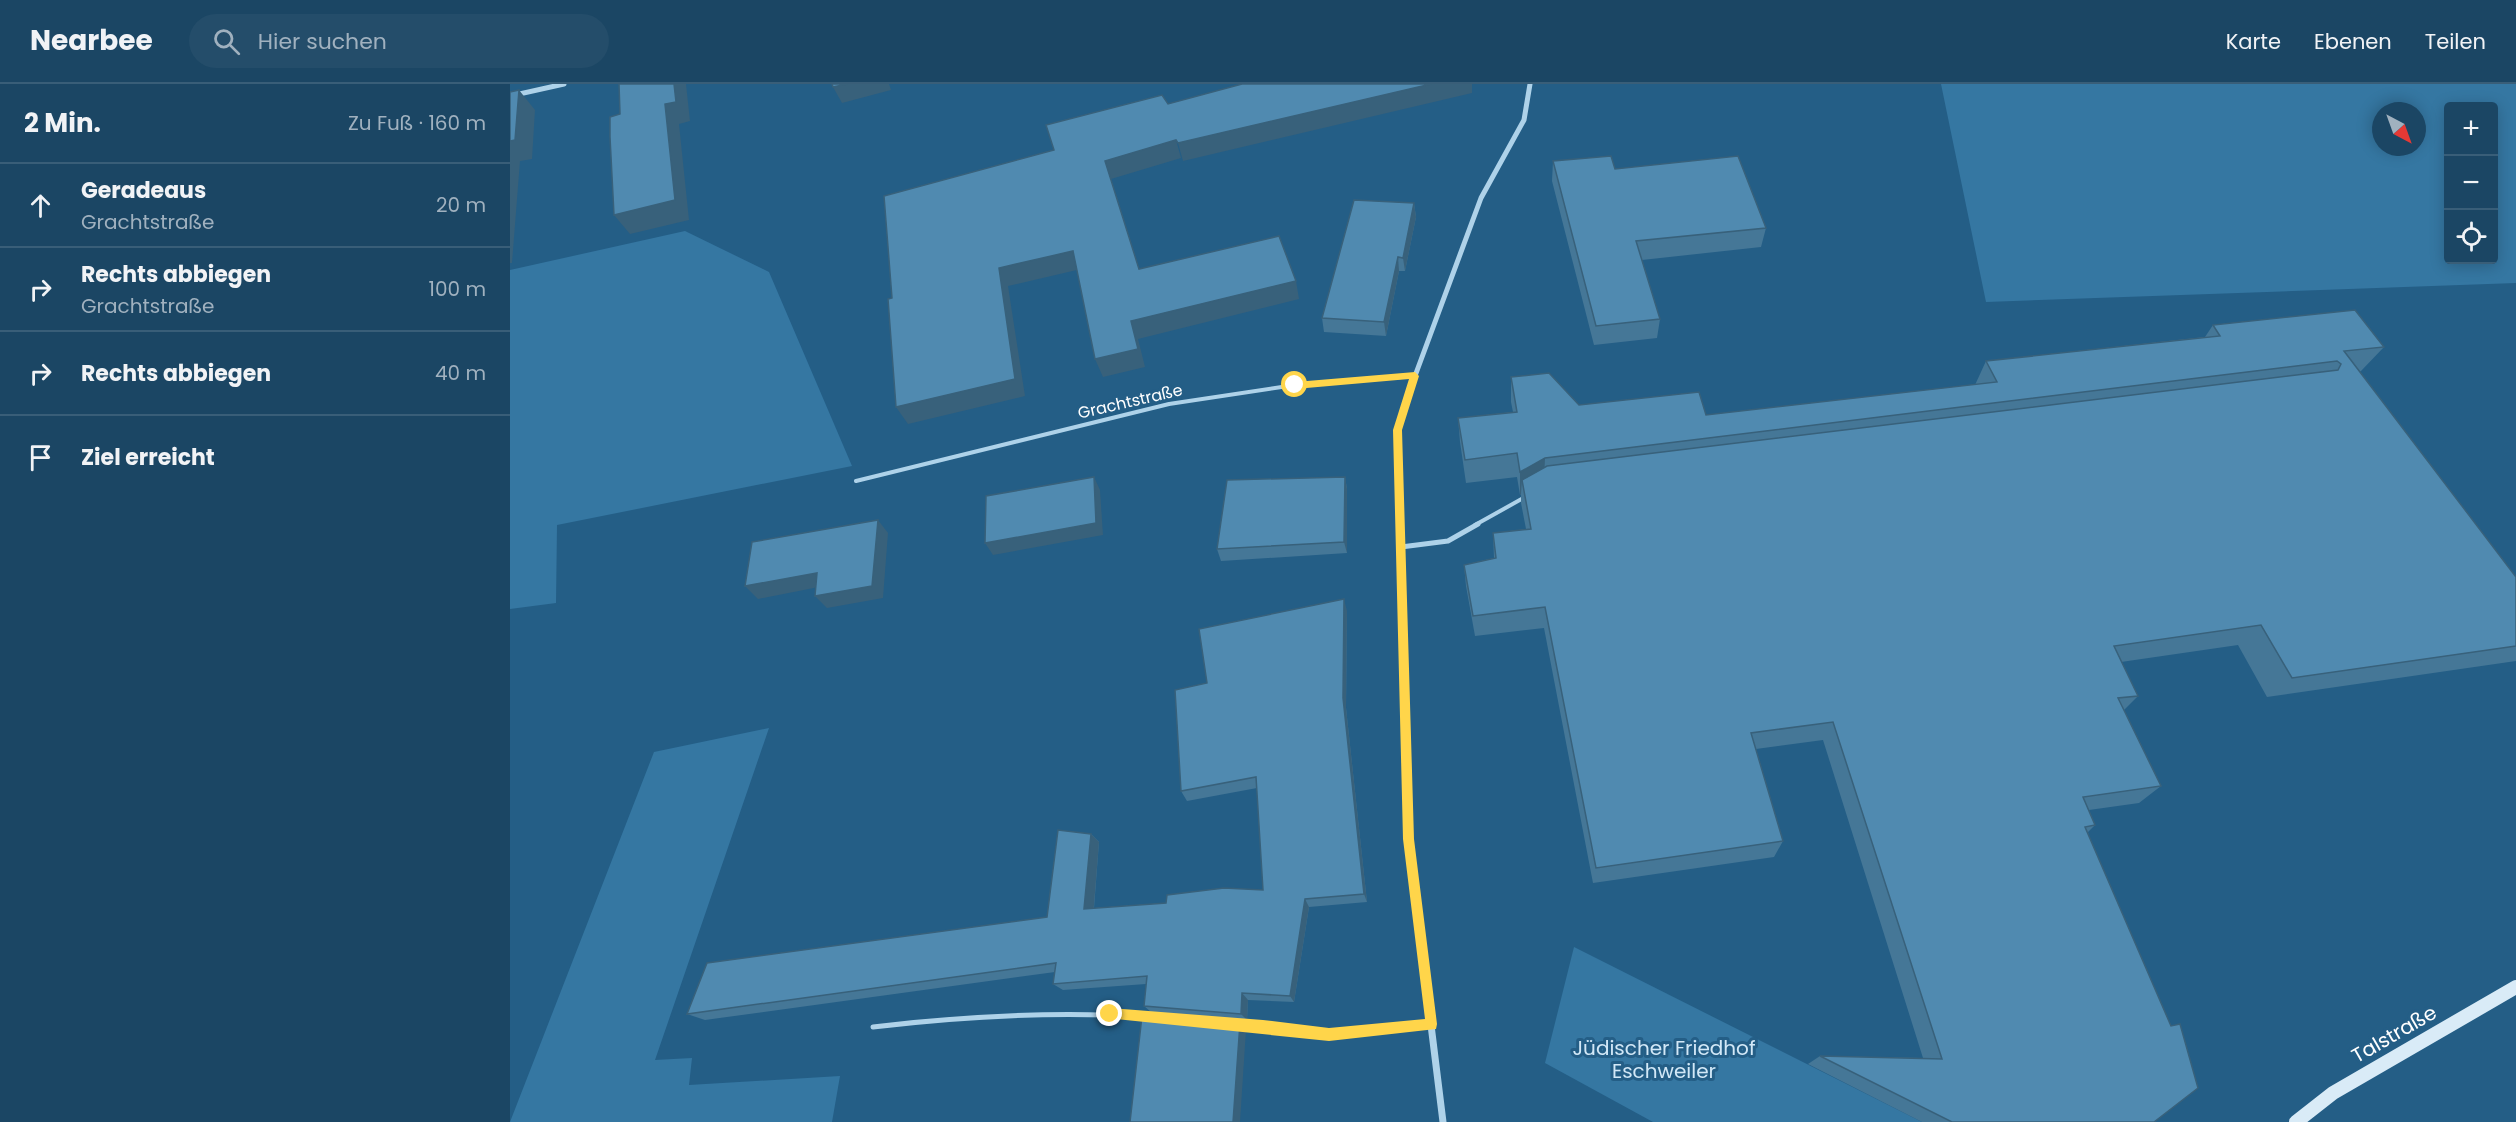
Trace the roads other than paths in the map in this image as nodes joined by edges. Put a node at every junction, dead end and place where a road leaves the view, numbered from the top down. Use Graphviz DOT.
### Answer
graph roads {
  1 [pos="564,84"];
  2 [pos="1530,84"];
  3 [pos="510,96"];
  4 [pos="1415,376"];
  5 [pos="856,481"];
  6 [pos="1535,491"];
  7 [pos="1401,547"];
  8 [pos="2516,987"];
  9 [pos="1157,1018"];
  10 [pos="1227,1023"];
  11 [pos="1431,1024"];
  12 [pos="873,1027"];
  13 [pos="1443,1122"];
  14 [pos="2296,1122"];
  1 -- 3 [label="street"];
  2 -- 4 [label="street"];
  4 -- 5 [label="lane, Grachtstraße"];
  4 -- 7 [label="street"];
  6 -- 7 [label="lane"];
  7 -- 11 [label="street"];
  8 -- 14 [label="main road, Talstraße"];
  9 -- 12 [label="lane"];
  10 -- 11 [label="lane"];
  11 -- 13 [label="street"];
}
